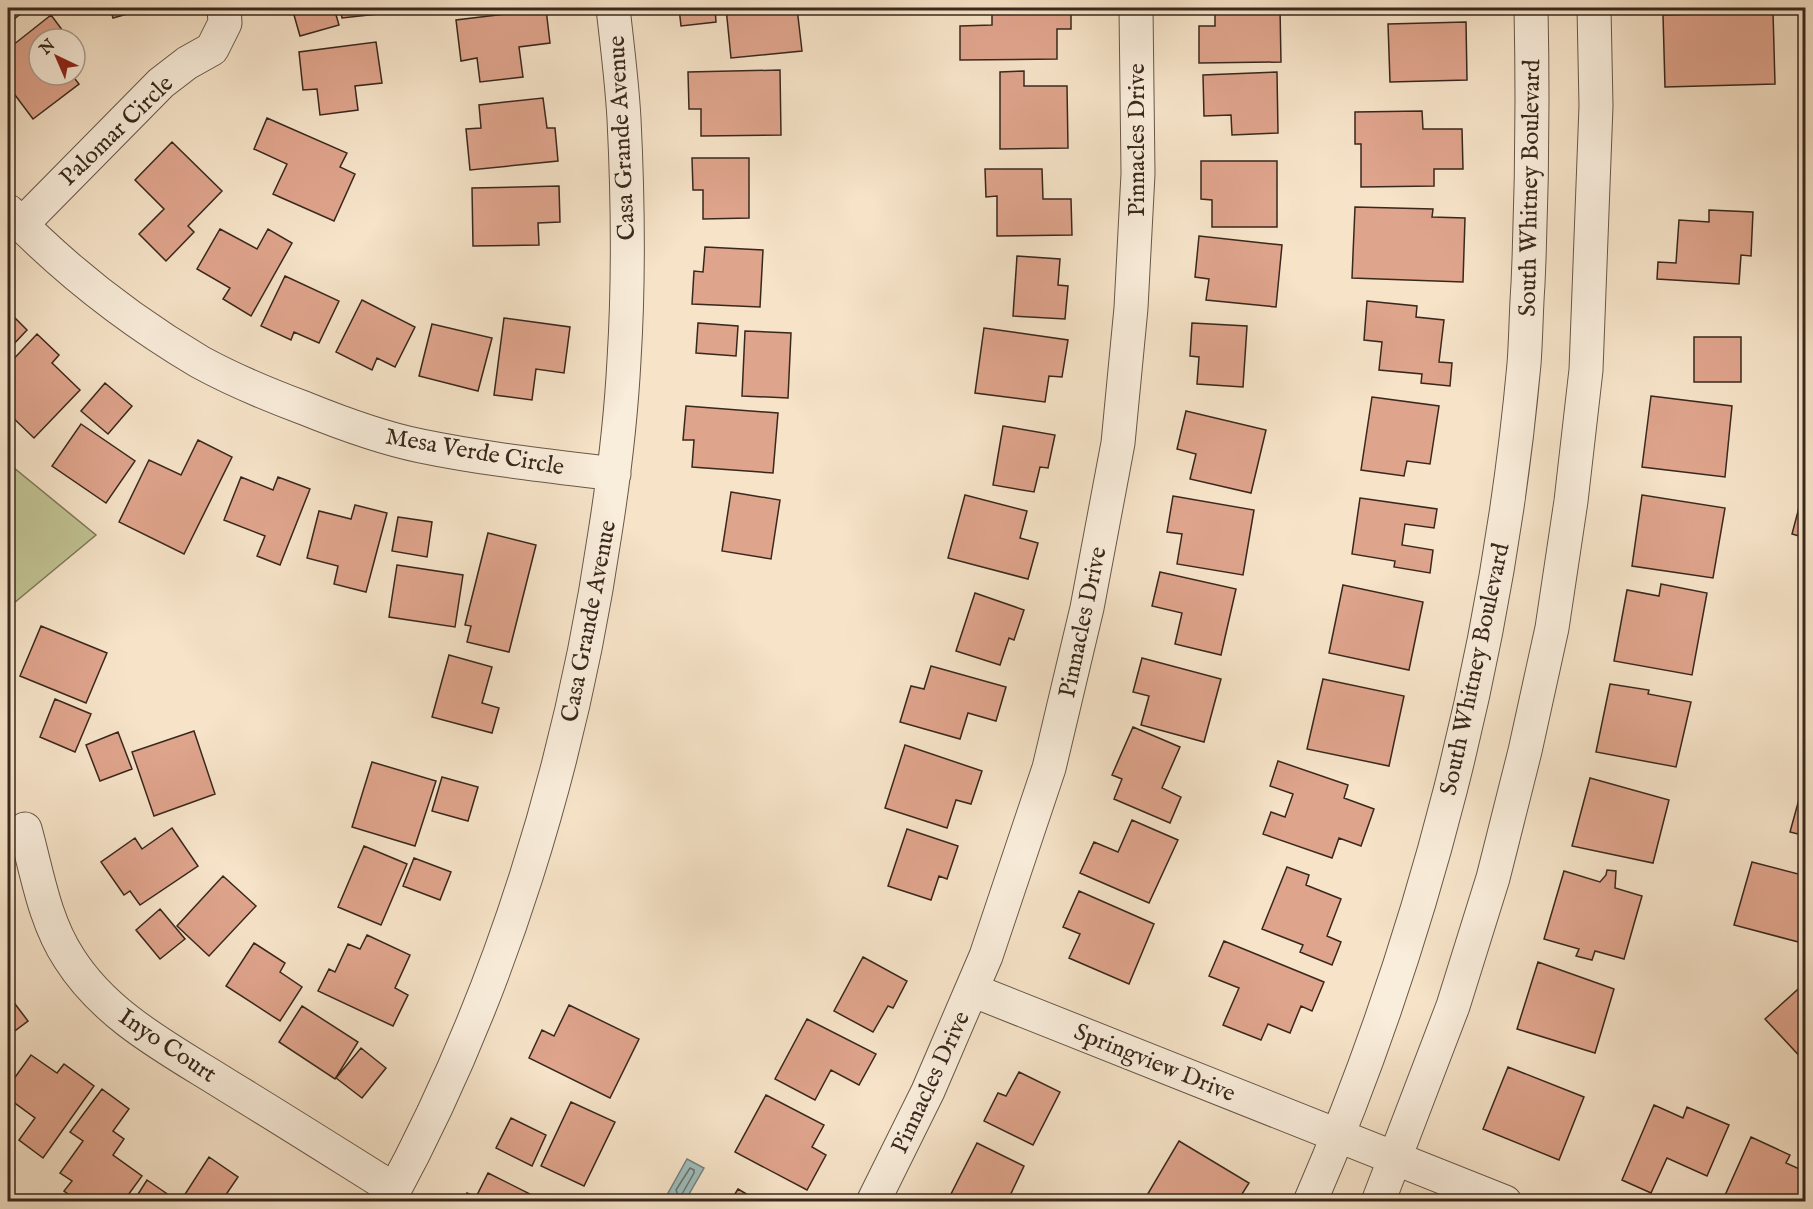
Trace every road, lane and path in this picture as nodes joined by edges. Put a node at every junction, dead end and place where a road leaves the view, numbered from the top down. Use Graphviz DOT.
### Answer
graph roads {
  1 [pos="224,8"];
  2 [pos="613,8"];
  3 [pos="1136,8"];
  4 [pos="1532,8"];
  5 [pos="1594,8"];
  6 [pos="14,218"];
  7 [pos="614,474"];
  8 [pos="25,829"];
  9 [pos="972,990"];
  10 [pos="1338,1134"];
  11 [pos="1396,1157"];
  12 [pos="391,1196"];
  13 [pos="873,1202"];
  14 [pos="1310,1202"];
  15 [pos="1378,1202"];
  16 [pos="1505,1202"];
  1 -- 6 [label="street, Palomar Circle"];
  2 -- 7 [label="street, Casa Grande Avenue"];
  3 -- 9 [label="street, Pinnacles Drive"];
  4 -- 10 [label="street, South Whitney Boulevard"];
  5 -- 11 [label="street"];
  6 -- 7 [label="street, Mesa Verde Circle"];
  7 -- 12 [label="street, Casa Grande Avenue"];
  8 -- 12 [label="street, Inyo Court"];
  9 -- 10 [label="street, Springview Drive"];
  9 -- 13 [label="street, Pinnacles Drive"];
  10 -- 11 [label="street, Springview Drive"];
  10 -- 14 [label="street, South Whitney Boulevard"];
  11 -- 15 [label="street"];
  11 -- 16 [label="street"];
}
